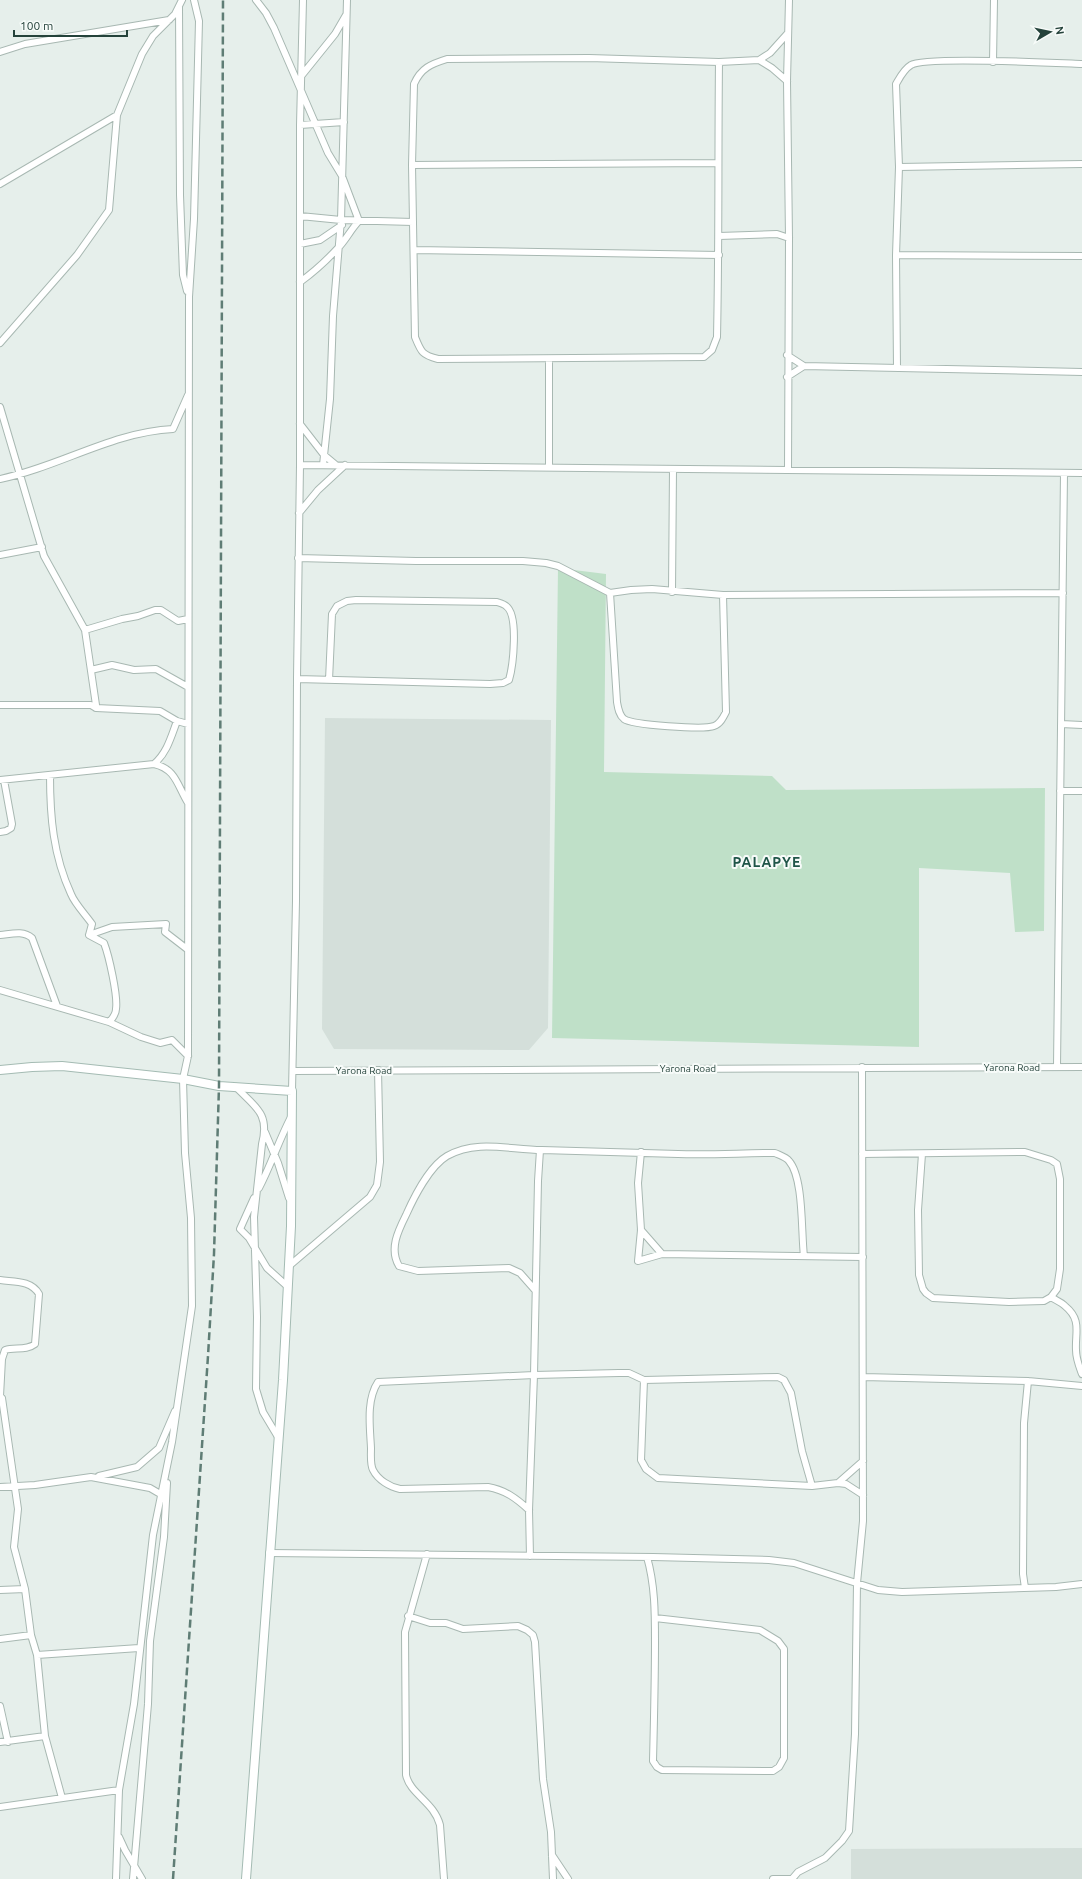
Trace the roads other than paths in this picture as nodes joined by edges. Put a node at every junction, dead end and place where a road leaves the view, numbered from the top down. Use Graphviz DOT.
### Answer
graph roads {
  1 [pos="182,0"];
  2 [pos="194,0"];
  3 [pos="256,0"];
  4 [pos="303,0"];
  5 [pos="347,0"];
  6 [pos="789,0"];
  7 [pos="994,0"];
  8 [pos="179,7"];
  9 [pos="347,13"];
  10 [pos="169,20"];
  11 [pos="788,34"];
  12 [pos="0,52"];
  13 [pos="759,60"];
  14 [pos="720,62"];
  15 [pos="994,62"];
  16 [pos="1082,64"];
  17 [pos="302,75"];
  18 [pos="787,81"];
  19 [pos="301,88"];
  20 [pos="117,115"];
  21 [pos="344,122"];
  22 [pos="316,124"];
  23 [pos="300,125"];
  24 [pos="718,163"];
  25 [pos="412,164"];
  26 [pos="1082,164"];
  27 [pos="899,167"];
  28 [pos="342,176"];
  29 [pos="0,184"];
  30 [pos="300,216"];
  31 [pos="359,221"];
  32 [pos="343,222"];
  33 [pos="413,222"];
  34 [pos="719,236"];
  35 [pos="182,238"];
  36 [pos="789,238"];
  37 [pos="300,244"];
  38 [pos="192,246"];
  39 [pos="339,247"];
  40 [pos="414,250"];
  41 [pos="719,255"];
  42 [pos="896,256"];
  43 [pos="1082,256"];
  44 [pos="300,282"];
  45 [pos="189,297"];
  46 [pos="0,343"];
  47 [pos="787,355"];
  48 [pos="549,359"];
  49 [pos="804,366"];
  50 [pos="897,368"];
  51 [pos="1082,372"];
  52 [pos="787,377"];
  53 [pos="189,391"];
  54 [pos="0,406"];
  55 [pos="300,424"];
  56 [pos="324,455"];
  57 [pos="300,465"];
  58 [pos="323,465"];
  59 [pos="336,465"];
  60 [pos="345,465"];
  61 [pos="548,467"];
  62 [pos="673,469"];
  63 [pos="788,470"];
  64 [pos="1064,473"];
  65 [pos="1082,473"];
  66 [pos="20,475"];
  67 [pos="0,479"];
  68 [pos="299,513"];
  69 [pos="42,548"];
  70 [pos="0,555"];
  71 [pos="298,558"];
  72 [pos="672,592"];
  73 [pos="610,593"];
  74 [pos="1063,593"];
  75 [pos="723,595"];
  76 [pos="188,618"];
  77 [pos="85,630"];
  78 [pos="91,670"];
  79 [pos="297,679"];
  80 [pos="329,680"];
  81 [pos="188,686"];
  82 [pos="0,704"];
  83 [pos="96,708"];
  84 [pos="177,721"];
  85 [pos="188,724"];
  86 [pos="1061,724"];
  87 [pos="1082,725"];
  88 [pos="154,764"];
  89 [pos="50,775"];
  90 [pos="2,780"];
  91 [pos="1060,791"];
  92 [pos="1082,791"];
  93 [pos="188,803"];
  94 [pos="0,832"];
  95 [pos="0,935"];
  96 [pos="89,935"];
  97 [pos="187,950"];
  98 [pos="0,990"];
  99 [pos="58,1006"];
  100 [pos="109,1022"];
  101 [pos="188,1056"];
  102 [pos="862,1067"];
  103 [pos="1057,1067"];
  104 [pos="1082,1067"];
  105 [pos="0,1070"];
  106 [pos="378,1070"];
  107 [pos="293,1071"];
  108 [pos="183,1079"];
  109 [pos="236,1087"];
  110 [pos="292,1091"];
  111 [pos="292,1115"];
  112 [pos="265,1132"];
  113 [pos="540,1150"];
  114 [pos="641,1152"];
  115 [pos="275,1154"];
  116 [pos="862,1154"];
  117 [pos="922,1154"];
  118 [pos="257,1193"];
  119 [pos="292,1206"];
  120 [pos="641,1230"];
  121 [pos="257,1251"];
  122 [pos="662,1254"];
  123 [pos="804,1256"];
  124 [pos="863,1257"];
  125 [pos="289,1266"];
  126 [pos="0,1280"];
  127 [pos="287,1286"];
  128 [pos="535,1290"];
  129 [pos="1051,1297"];
  130 [pos="1082,1374"];
  131 [pos="534,1375"];
  132 [pos="863,1377"];
  133 [pos="644,1380"];
  134 [pos="1028,1381"];
  135 [pos="1082,1386"];
  136 [pos="0,1396"];
  137 [pos="178,1404"];
  138 [pos="278,1437"];
  139 [pos="863,1461"];
  140 [pos="166,1476"];
  141 [pos="92,1477"];
  142 [pos="838,1483"];
  143 [pos="14,1485"];
  144 [pos="812,1486"];
  145 [pos="0,1487"];
  146 [pos="162,1495"];
  147 [pos="863,1495"];
  148 [pos="529,1510"];
  149 [pos="269,1553"];
  150 [pos="427,1554"];
  151 [pos="530,1556"];
  152 [pos="647,1557"];
  153 [pos="857,1583"];
  154 [pos="1082,1584"];
  155 [pos="1024,1588"];
  156 [pos="25,1589"];
  157 [pos="0,1590"];
  158 [pos="408,1616"];
  159 [pos="655,1618"];
  160 [pos="31,1635"];
  161 [pos="0,1639"];
  162 [pos="139,1648"];
  163 [pos="37,1655"];
  164 [pos="0,1706"];
  165 [pos="45,1736"];
  166 [pos="0,1742"];
  167 [pos="8,1742"];
  168 [pos="119,1790"];
  169 [pos="62,1798"];
  170 [pos="0,1807"];
  171 [pos="118,1835"];
  172 [pos="552,1854"];
  173 [pos="134,1866"];
  174 [pos="116,1879"];
  175 [pos="133,1879"];
  176 [pos="142,1879"];
  177 [pos="246,1879"];
  178 [pos="444,1879"];
  179 [pos="553,1879"];
  180 [pos="568,1879"];
  181 [pos="773,1879"];
  182 [pos="792,1879"];
  1 -- 8 [label="street"];
  2 -- 38 [label="street"];
  3 -- 19 [label="street"];
  4 -- 17 [label="street"];
  5 -- 9 [label="street"];
  6 -- 11 [label="street"];
  7 -- 15 [label="street"];
  8 -- 10 [label="street"];
  8 -- 35 [label="street"];
  9 -- 17 [label="street"];
  9 -- 21 [label="street"];
  10 -- 12 [label="street"];
  10 -- 20 [label="street"];
  11 -- 13 [label="street"];
  11 -- 18 [label="street"];
  13 -- 14 [label="street"];
  13 -- 18 [label="street"];
  14 -- 24 [label="street"];
  14 -- 25 [label="street"];
  15 -- 16 [label="street"];
  15 -- 27 [label="street"];
  17 -- 19 [label="street"];
  18 -- 36 [label="street"];
  19 -- 22 [label="street"];
  19 -- 23 [label="street"];
  20 -- 29 [label="street"];
  20 -- 46 [label="street"];
  21 -- 22 [label="street"];
  21 -- 28 [label="street"];
  22 -- 23 [label="street"];
  22 -- 28 [label="street"];
  23 -- 30 [label="street"];
  24 -- 25 [label="street"];
  24 -- 34 [label="street"];
  25 -- 33 [label="street"];
  26 -- 27 [label="street"];
  27 -- 42 [label="street"];
  28 -- 31 [label="street"];
  28 -- 32 [label="street"];
  30 -- 32 [label="street"];
  30 -- 37 [label="street"];
  31 -- 32 [label="street"];
  31 -- 33 [label="street"];
  31 -- 39 [label="street"];
  32 -- 37 [label="street"];
  32 -- 39 [label="street"];
  33 -- 40 [label="street"];
  34 -- 36 [label="street"];
  34 -- 41 [label="street"];
  35 -- 38 [label="street"];
  35 -- 45 [label="street"];
  36 -- 47 [label="street"];
  37 -- 44 [label="street"];
  38 -- 45 [label="street"];
  39 -- 44 [label="street"];
  39 -- 56 [label="street"];
  40 -- 41 [label="street"];
  40 -- 48 [label="street"];
  41 -- 48 [label="street"];
  42 -- 43 [label="street"];
  42 -- 50 [label="street"];
  44 -- 55 [label="street"];
  45 -- 53 [label="street"];
  47 -- 49 [label="street"];
  47 -- 52 [label="street"];
  48 -- 61 [label="street"];
  49 -- 50 [label="street"];
  49 -- 52 [label="street"];
  50 -- 51 [label="street"];
  52 -- 63 [label="street"];
  53 -- 66 [label="street"];
  53 -- 76 [label="street"];
  54 -- 66 [label="street"];
  55 -- 56 [label="street"];
  55 -- 57 [label="street"];
  56 -- 58 [label="street"];
  56 -- 59 [label="street"];
  57 -- 58 [label="street"];
  57 -- 68 [label="street"];
  58 -- 59 [label="street"];
  59 -- 60 [label="street"];
  60 -- 61 [label="street"];
  60 -- 68 [label="street"];
  61 -- 62 [label="street"];
  62 -- 63 [label="street"];
  62 -- 72 [label="street"];
  63 -- 64 [label="street"];
  64 -- 65 [label="street"];
  64 -- 74 [label="street"];
  66 -- 67 [label="street"];
  66 -- 69 [label="street"];
  68 -- 71 [label="street"];
  69 -- 70 [label="street"];
  69 -- 77 [label="street"];
  71 -- 73 [label="street"];
  71 -- 79 [label="street"];
  72 -- 73 [label="street"];
  72 -- 75 [label="street"];
  73 -- 75 [label="street"];
  74 -- 75 [label="street"];
  74 -- 86 [label="street"];
  76 -- 77 [label="street"];
  76 -- 81 [label="street"];
  77 -- 78 [label="street"];
  78 -- 81 [label="street"];
  78 -- 83 [label="street"];
  79 -- 80 [label="street"];
  79 -- 107 [label="street"];
  80 -- 80 [label="street"];
  81 -- 85 [label="street"];
  82 -- 83 [label="street"];
  83 -- 84 [label="street"];
  84 -- 85 [label="street"];
  84 -- 88 [label="street"];
  85 -- 93 [label="street"];
  86 -- 87 [label="street"];
  86 -- 91 [label="street"];
  88 -- 89 [label="street"];
  88 -- 93 [label="street"];
  89 -- 90 [label="street"];
  89 -- 96 [label="street"];
  90 -- 94 [label="street"];
  91 -- 92 [label="street"];
  91 -- 103 [label="street"];
  93 -- 97 [label="street"];
  95 -- 99 [label="street"];
  96 -- 97 [label="street"];
  96 -- 100 [label="street"];
  97 -- 101 [label="street"];
  98 -- 99 [label="street"];
  99 -- 100 [label="street"];
  100 -- 101 [label="street"];
  101 -- 108 [label="street"];
  102 -- 103 [label="street, Yarona Road"];
  102 -- 106 [label="street, Yarona Road"];
  102 -- 116 [label="street"];
  103 -- 104 [label="street, Yarona Road"];
  105 -- 108 [label="street"];
  106 -- 107 [label="street, Yarona Road"];
  106 -- 125 [label="street"];
  107 -- 110 [label="street"];
  108 -- 109 [label="street"];
  108 -- 137 [label="street"];
  109 -- 110 [label="street"];
  109 -- 112 [label="street"];
  110 -- 111 [label="street"];
  111 -- 115 [label="street"];
  111 -- 119 [label="street"];
  112 -- 115 [label="street"];
  112 -- 118 [label="street"];
  113 -- 114 [label="street"];
  113 -- 128 [label="street"];
  113 -- 128 [label="street"];
  114 -- 120 [label="street"];
  114 -- 123 [label="street"];
  115 -- 118 [label="street"];
  115 -- 119 [label="street"];
  116 -- 117 [label="street"];
  116 -- 124 [label="street"];
  117 -- 129 [label="street"];
  117 -- 129 [label="street"];
  118 -- 121 [label="street"];
  118 -- 121 [label="street"];
  119 -- 125 [label="street"];
  120 -- 122 [label="street"];
  120 -- 122 [label="street"];
  121 -- 127 [label="street"];
  121 -- 138 [label="street"];
  122 -- 123 [label="street"];
  123 -- 124 [label="street"];
  124 -- 132 [label="street"];
  125 -- 127 [label="street"];
  126 -- 136 [label="street"];
  127 -- 138 [label="street"];
  128 -- 131 [label="street"];
  129 -- 130 [label="street"];
  131 -- 133 [label="street"];
  131 -- 148 [label="street"];
  131 -- 148 [label="street"];
  132 -- 134 [label="street"];
  132 -- 139 [label="street"];
  133 -- 144 [label="street"];
  133 -- 144 [label="street"];
  134 -- 135 [label="street"];
  134 -- 155 [label="street"];
  136 -- 143 [label="street"];
  137 -- 140 [label="street"];
  137 -- 141 [label="street"];
  138 -- 149 [label="street"];
  139 -- 142 [label="street"];
  139 -- 147 [label="street"];
  140 -- 146 [label="street"];
  140 -- 173 [label="street"];
  141 -- 143 [label="street"];
  141 -- 146 [label="street"];
  142 -- 144 [label="street"];
  142 -- 147 [label="street"];
  143 -- 145 [label="street"];
  143 -- 156 [label="street"];
  146 -- 162 [label="street"];
  147 -- 153 [label="street"];
  148 -- 151 [label="street"];
  149 -- 150 [label="street"];
  149 -- 177 [label="street"];
  150 -- 151 [label="street"];
  150 -- 158 [label="street"];
  151 -- 152 [label="street"];
  152 -- 153 [label="street"];
  152 -- 159 [label="street"];
  153 -- 155 [label="street"];
  153 -- 182 [label="street"];
  154 -- 155 [label="street"];
  156 -- 157 [label="street"];
  156 -- 160 [label="street"];
  158 -- 172 [label="street"];
  158 -- 178 [label="street"];
  159 -- 159 [label="street"];
  160 -- 161 [label="street"];
  160 -- 163 [label="street"];
  162 -- 163 [label="street"];
  162 -- 168 [label="street"];
  163 -- 165 [label="street"];
  164 -- 167 [label="street"];
  165 -- 167 [label="street"];
  165 -- 169 [label="street"];
  166 -- 167 [label="street"];
  168 -- 169 [label="street"];
  168 -- 171 [label="street"];
  169 -- 170 [label="street"];
  171 -- 173 [label="street"];
  171 -- 174 [label="street"];
  172 -- 179 [label="street"];
  172 -- 180 [label="street"];
  173 -- 175 [label="street"];
  173 -- 176 [label="street"];
  181 -- 182 [label="street"];
}
